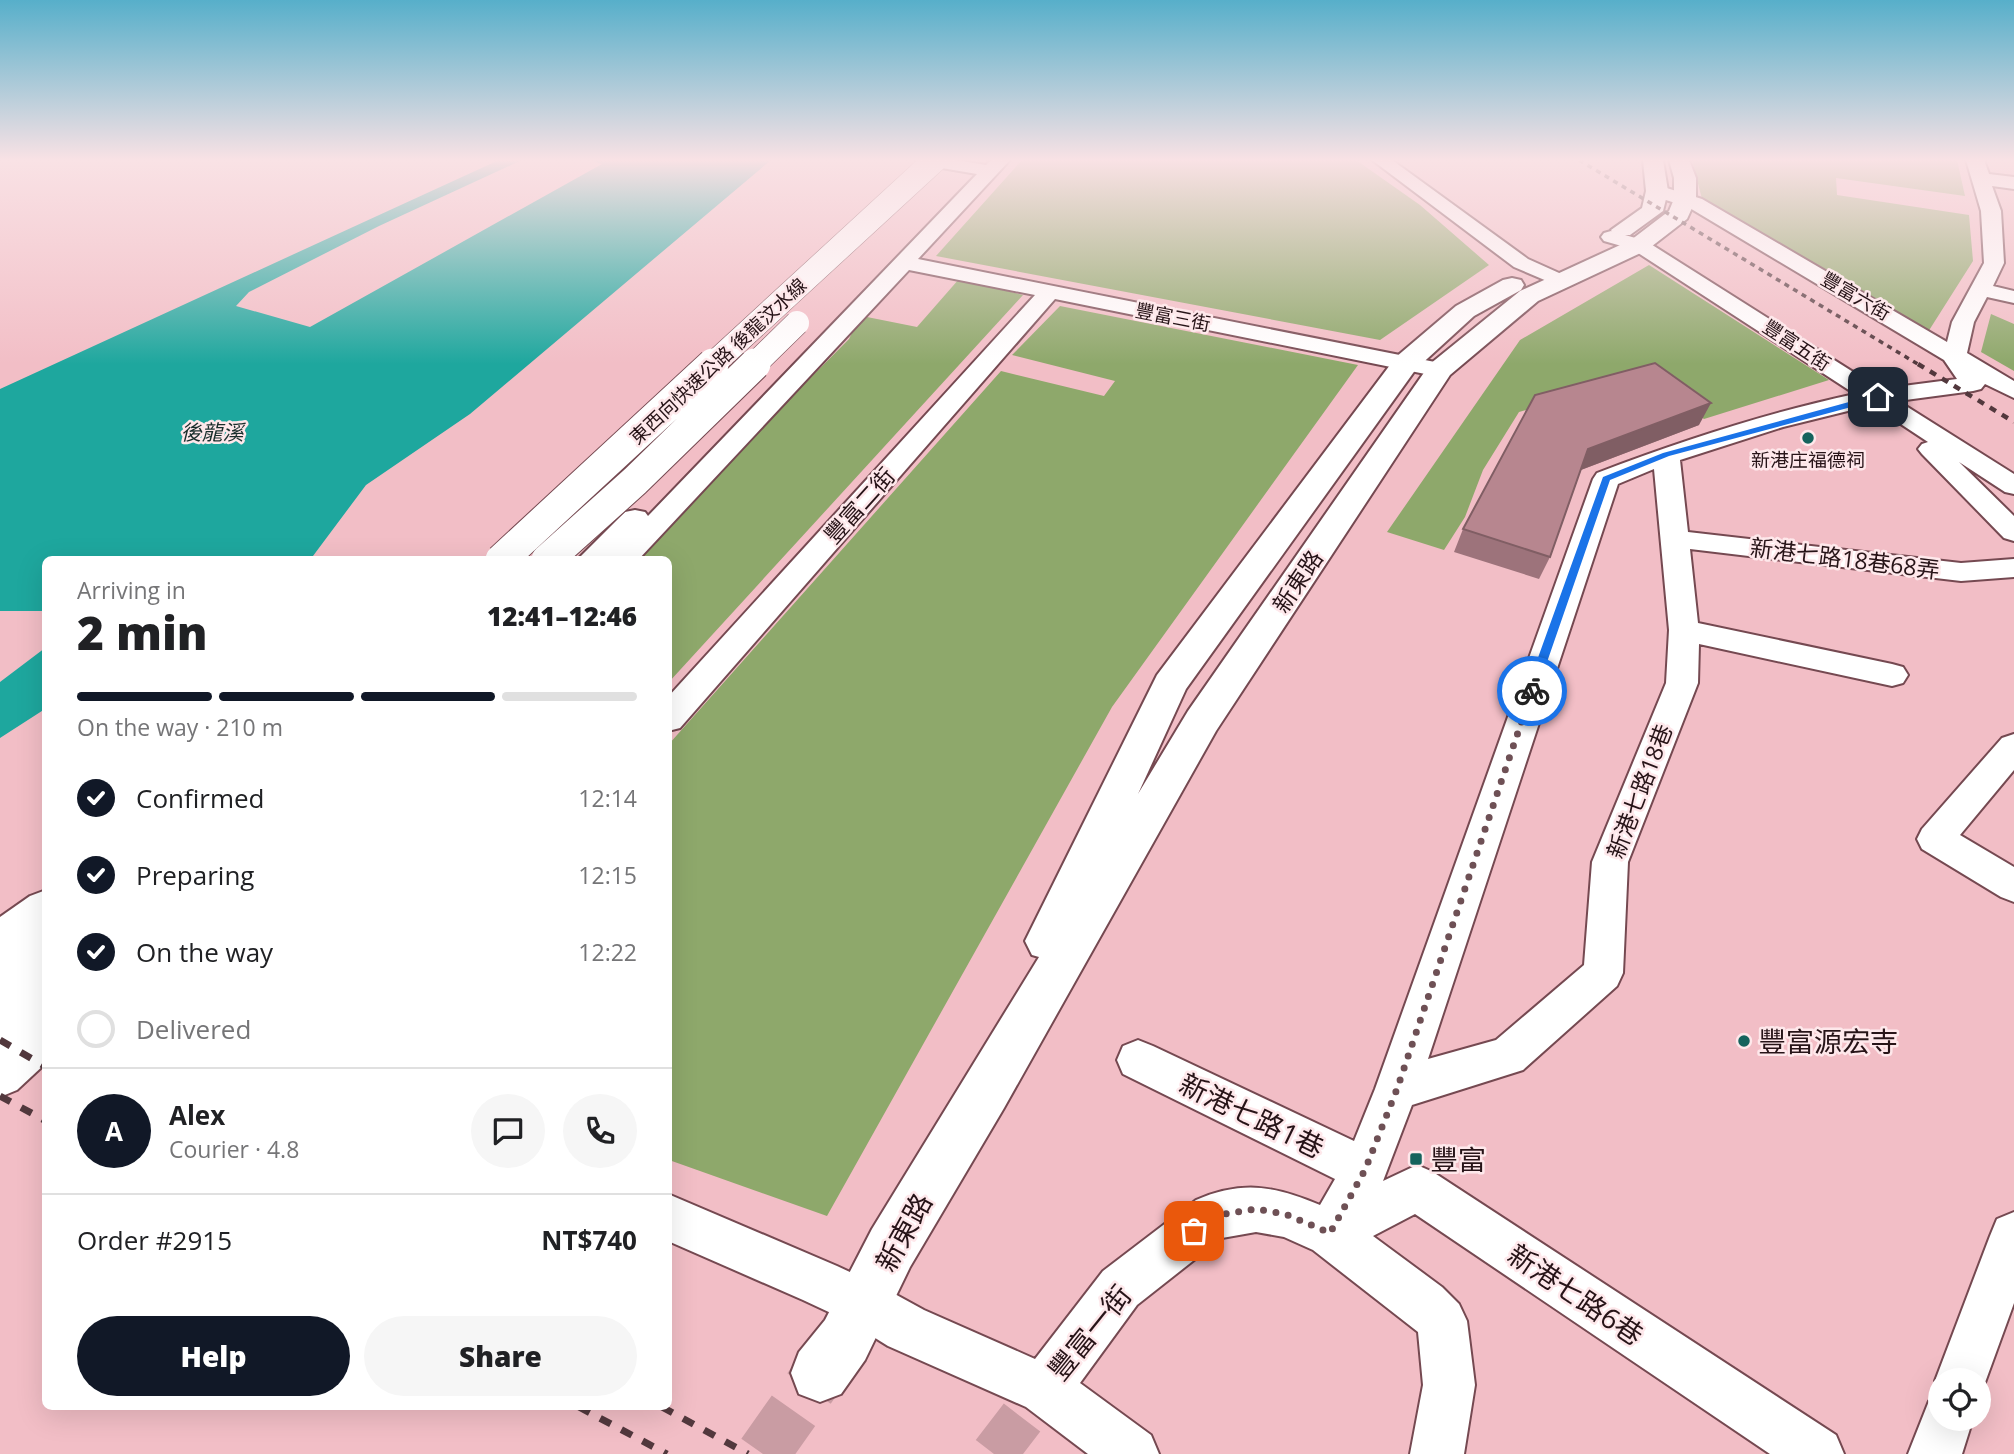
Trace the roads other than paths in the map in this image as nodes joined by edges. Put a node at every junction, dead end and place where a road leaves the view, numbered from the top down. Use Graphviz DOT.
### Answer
graph roads {
  1 [pos="862,228"];
  2 [pos="894,228"];
  3 [pos="939,228"];
  4 [pos="1473,228"];
  5 [pos="1651,228"];
  6 [pos="1741,228"];
  7 [pos="1992,228"];
  8 [pos="1625,241"];
  9 [pos="1992,242"];
  10 [pos="2014,245"];
  11 [pos="906,263"];
  12 [pos="1549,276"];
  13 [pos="1980,289"];
  14 [pos="1050,292"];
  15 [pos="2014,297"];
  16 [pos="870,301"];
  17 [pos="1954,358"];
  18 [pos="1406,363"];
  19 [pos="1440,370"];
  20 [pos="2014,391"];
  21 [pos="1878,397"];
  22 [pos="1941,439"];
  23 [pos="1666,454"];
  24 [pos="635,481"];
  25 [pos="2014,486"];
  26 [pos="572,496"];
  27 [pos="2014,532"];
  28 [pos="1676,539"];
  29 [pos="490,556"];
  30 [pos="505,556"];
  31 [pos="551,556"];
  32 [pos="572,556"];
  33 [pos="595,556"];
  34 [pos="626,556"];
  35 [pos="2014,568"];
  36 [pos="1684,630"];
  37 [pos="1892,675"];
  38 [pos="672,715"];
  39 [pos="2014,747"];
  40 [pos="2014,886"];
  41 [pos="42,912"];
  42 [pos="0,943"];
  43 [pos="42,950"];
  44 [pos="0,983"];
  45 [pos="42,997"];
  46 [pos="0,1034"];
  47 [pos="42,1035"];
  48 [pos="42,1055"];
  49 [pos="1138,1060"];
  50 [pos="0,1073"];
  51 [pos="1397,1089"];
  52 [pos="986,1091"];
  53 [pos="0,1093"];
  54 [pos="1365,1170"];
  55 [pos="672,1219"];
  56 [pos="1330,1233"];
  57 [pos="2014,1236"];
  58 [pos="865,1304"];
  59 [pos="1966,1368"];
  60 [pos="820,1373"];
  61 [pos="1044,1389"];
  62 [pos="1943,1431"];
  63 [pos="1132,1454"];
  64 [pos="1437,1454"];
  65 [pos="1817,1454"];
  66 [pos="1935,1454"];
  1 -- 26 [label="main road, 東西向快速公路 後龍汶水線, bridge"];
  2 -- 24 [label="main road, 東西向快速公路 後龍汶水線, bridge"];
  3 -- 11 [label="street"];
  4 -- 12 [label="street"];
  5 -- 8 [label="main road, 新東路"];
  6 -- 17 [label="street, 豐富六街"];
  7 -- 9 [label="street"];
  8 -- 12 [label="main road, 新東路"];
  8 -- 21 [label="street, 豐富五街"];
  9 -- 10 [label="street"];
  9 -- 13 [label="street"];
  11 -- 14 [label="street, 豐富三街"];
  11 -- 16 [label="street"];
  12 -- 18 [label="main road, 新東路"];
  12 -- 19 [label="main road, 新東路"];
  13 -- 15 [label="street"];
  13 -- 17 [label="street"];
  14 -- 18 [label="street, 豐富三街"];
  14 -- 38 [label="street, 豐富二街"];
  16 -- 33 [label="street"];
  16 -- 34 [label="street"];
  17 -- 20 [label="street, 豐富六街"];
  17 -- 21 [label="street"];
  18 -- 19 [label="street, 豐富三街"];
  18 -- 52 [label="main road, 新東路"];
  19 -- 52 [label="main road, 新東路"];
  21 -- 22 [label="street, 豐富五街"];
  21 -- 23 [label="street"];
  22 -- 25 [label="street, 豐富五街"];
  22 -- 27 [label="street"];
  23 -- 28 [label="street, 新港七路18巷"];
  23 -- 51 [label="street"];
  24 -- 31 [label="main road, 東西向快速公路 後龍汶水線, bridge"];
  24 -- 32 [label="main road, bridge"];
  26 -- 29 [label="main road, bridge"];
  26 -- 30 [label="main road, 東西向快速公路 後龍汶水線, bridge"];
  28 -- 35 [label="street, 新港七路18巷68弄"];
  28 -- 36 [label="street, 新港七路18巷"];
  36 -- 37 [label="street"];
  36 -- 51 [label="street, 新港七路18巷"];
  39 -- 40 [label="street"];
  41 -- 42 [label="main road"];
  43 -- 44 [label="main road"];
  45 -- 46 [label="main road"];
  47 -- 50 [label="main road"];
  48 -- 53 [label="street"];
  49 -- 54 [label="street, 新港七路1巷"];
  51 -- 54 [label="street"];
  52 -- 58 [label="main road, 新東路"];
  54 -- 56 [label="street"];
  55 -- 58 [label="street, 豐富一街"];
  56 -- 61 [label="street, 豐富一街"];
  56 -- 64 [label="street, 豐富一街"];
  56 -- 65 [label="street, 新港七路6巷"];
  57 -- 59 [label="street"];
  58 -- 60 [label="main road, 新東路"];
  58 -- 61 [label="street, 豐富一街"];
  61 -- 63 [label="street"];
  62 -- 66 [label="street"];
}
